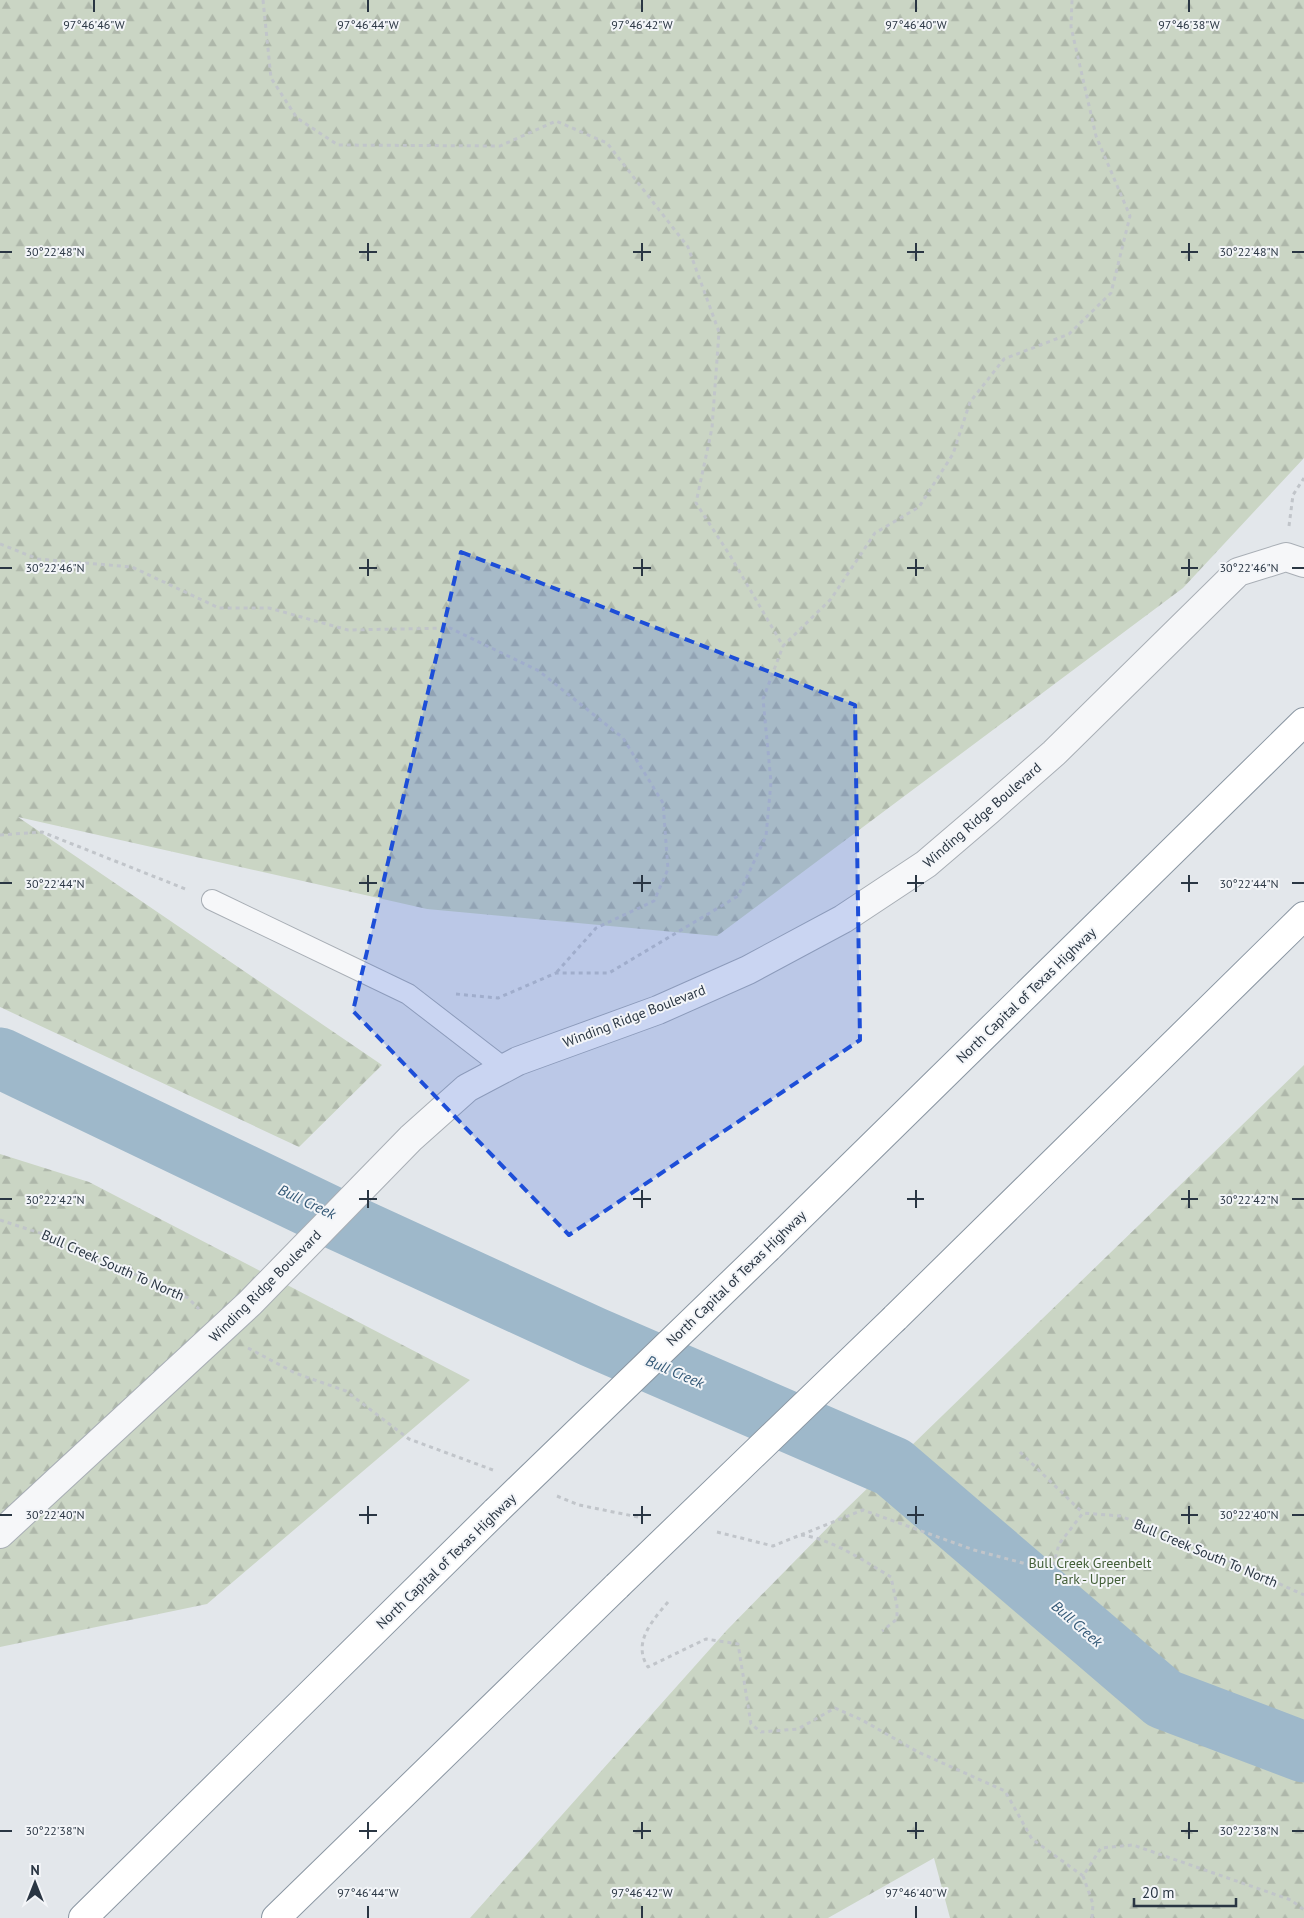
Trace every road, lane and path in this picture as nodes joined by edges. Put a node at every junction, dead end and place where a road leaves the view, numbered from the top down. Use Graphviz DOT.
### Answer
graph roads {
  1 [pos="263,0"];
  2 [pos="1072,0"];
  3 [pos="1304,478"];
  4 [pos="0,544"];
  5 [pos="1295,560"];
  6 [pos="783,646"];
  7 [pos="1304,722"];
  8 [pos="0,835"];
  9 [pos="212,900"];
  10 [pos="1304,916"];
  11 [pos="556,973"];
  12 [pos="451,993"];
  13 [pos="504,1068"];
  14 [pos="0,1220"];
  15 [pos="219,1332"];
  16 [pos="1020,1452"];
  17 [pos="498,1472"];
  18 [pos="552,1494"];
  19 [pos="1083,1513"];
  20 [pos="650,1519"];
  21 [pos="714,1531"];
  22 [pos="0,1534"];
  23 [pos="800,1535"];
  24 [pos="1304,1595"];
  25 [pos="668,1602"];
  26 [pos="882,1631"];
  27 [pos="1083,1876"];
  28 [pos="1304,1910"];
  29 [pos="83,1918"];
  30 [pos="276,1918"];
  31 [pos="1092,1918"];
  1 -- 6 [label="path"];
  2 -- 6 [label="path"];
  3 -- 5 [label="path"];
  4 -- 11 [label="path"];
  5 -- 13 [label="street, Winding Ridge Boulevard"];
  6 -- 11 [label="path"];
  7 -- 29 [label="highway, North Capital of Texas Highway, bridge"];
  8 -- 9 [label="path"];
  9 -- 13 [label="lane"];
  10 -- 30 [label="highway, bridge"];
  11 -- 12 [label="path"];
  13 -- 15 [label="street, Winding Ridge Boulevard"];
  14 -- 15 [label="path, Bull Creek South To North"];
  15 -- 17 [label="path, Bull Creek South To North"];
  15 -- 22 [label="street, Winding Ridge Boulevard"];
  16 -- 19 [label="path"];
  18 -- 20 [label="path"];
  19 -- 23 [label="path"];
  19 -- 24 [label="path, Bull Creek South To North"];
  21 -- 23 [label="path"];
  23 -- 26 [label="path"];
  25 -- 27 [label="path"];
  27 -- 28 [label="path"];
  27 -- 31 [label="path"];
}
